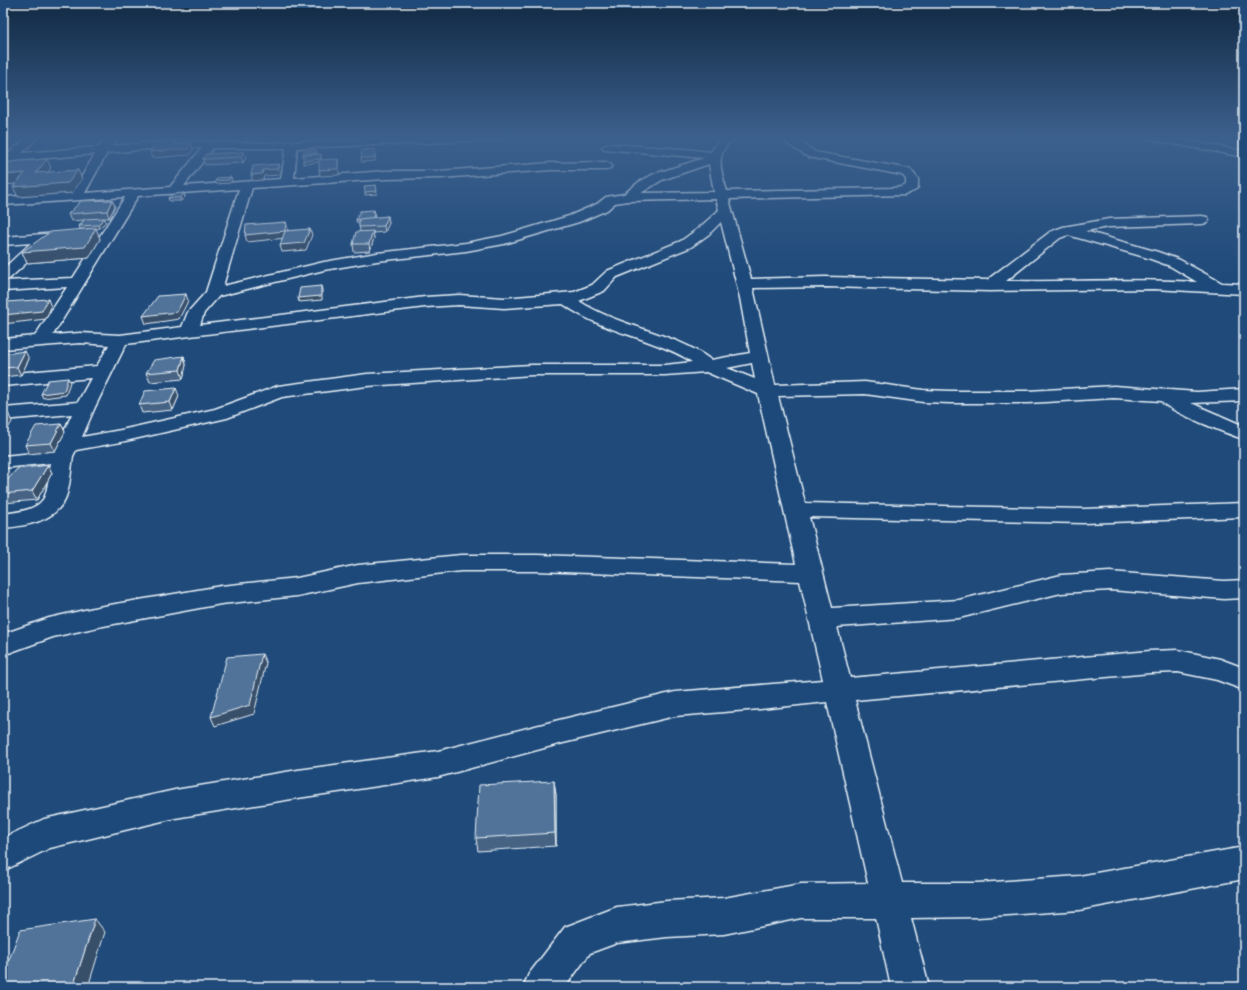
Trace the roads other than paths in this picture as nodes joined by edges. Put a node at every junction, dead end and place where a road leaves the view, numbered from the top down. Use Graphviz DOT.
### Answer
graph roads {
  1 [pos="84,183"];
  2 [pos="179,183"];
  3 [pos="284,183"];
  4 [pos="609,183"];
  5 [pos="645,183"];
  6 [pos="718,183"];
  7 [pos="913,183"];
  8 [pos="246,186"];
  9 [pos="173,190"];
  10 [pos="134,193"];
  11 [pos="76,197"];
  12 [pos="628,197"];
  13 [pos="3,200"];
  14 [pos="611,200"];
  15 [pos="722,203"];
  16 [pos="1202,220"];
  17 [pos="1068,230"];
  18 [pos="97,234"];
  19 [pos="45,238"];
  20 [pos="3,241"];
  21 [pos="3,277"];
  22 [pos="78,282"];
  23 [pos="744,284"];
  24 [pos="3,286"];
  25 [pos="989,286"];
  26 [pos="1219,288"];
  27 [pos="1244,290"];
  28 [pos="213,293"];
  29 [pos="566,299"];
  30 [pos="189,332"];
  31 [pos="42,340"];
  32 [pos="120,340"];
  33 [pos="3,344"];
  34 [pos="760,356"];
  35 [pos="708,366"];
  36 [pos="104,370"];
  37 [pos="3,380"];
  38 [pos="767,391"];
  39 [pos="1158,394"];
  40 [pos="1244,395"];
  41 [pos="85,407"];
  42 [pos="3,414"];
  43 [pos="1244,433"];
  44 [pos="66,450"];
  45 [pos="3,462"];
  46 [pos="796,510"];
  47 [pos="1244,510"];
  48 [pos="3,521"];
  49 [pos="811,573"];
  50 [pos="1244,589"];
  51 [pos="821,618"];
  52 [pos="3,645"];
  53 [pos="1244,679"];
  54 [pos="838,690"];
  55 [pos="3,855"];
  56 [pos="1244,863"];
  57 [pos="890,900"];
  58 [pos="542,987"];
  59 [pos="910,987"];
  1 -- 11 [label="street"];
  2 -- 9 [label="street"];
  3 -- 8 [label="street"];
  4 -- 14 [label="street"];
  5 -- 12 [label="street"];
  6 -- 15 [label="street"];
  7 -- 15 [label="street"];
  8 -- 9 [label="street"];
  8 -- 28 [label="street"];
  9 -- 10 [label="street"];
  10 -- 11 [label="street"];
  10 -- 18 [label="street"];
  11 -- 13 [label="street"];
  12 -- 14 [label="street"];
  12 -- 15 [label="street"];
  14 -- 28 [label="street"];
  15 -- 23 [label="street"];
  15 -- 29 [label="street"];
  16 -- 17 [label="street"];
  17 -- 25 [label="street"];
  17 -- 26 [label="street"];
  18 -- 19 [label="street"];
  18 -- 22 [label="street"];
  19 -- 20 [label="street"];
  19 -- 21 [label="street"];
  22 -- 24 [label="street"];
  22 -- 31 [label="street"];
  23 -- 25 [label="street"];
  23 -- 34 [label="street"];
  25 -- 26 [label="street"];
  26 -- 27 [label="street"];
  28 -- 30 [label="street"];
  29 -- 30 [label="street"];
  29 -- 35 [label="street"];
  30 -- 32 [label="street"];
  31 -- 32 [label="street"];
  31 -- 33 [label="street"];
  32 -- 36 [label="street"];
  34 -- 35 [label="street"];
  34 -- 38 [label="street"];
  35 -- 38 [label="street"];
  35 -- 44 [label="street"];
  36 -- 37 [label="street"];
  36 -- 41 [label="street"];
  38 -- 39 [label="street"];
  38 -- 46 [label="street"];
  39 -- 40 [label="street"];
  39 -- 43 [label="street"];
  41 -- 42 [label="street"];
  41 -- 44 [label="street"];
  44 -- 45 [label="street"];
  44 -- 48 [label="street"];
  46 -- 47 [label="street"];
  46 -- 49 [label="street"];
  49 -- 51 [label="street"];
  49 -- 52 [label="street"];
  50 -- 51 [label="street"];
  51 -- 54 [label="street"];
  53 -- 54 [label="street"];
  54 -- 55 [label="street"];
  54 -- 57 [label="street"];
  56 -- 57 [label="street"];
  57 -- 58 [label="street"];
  57 -- 59 [label="street"];
}
